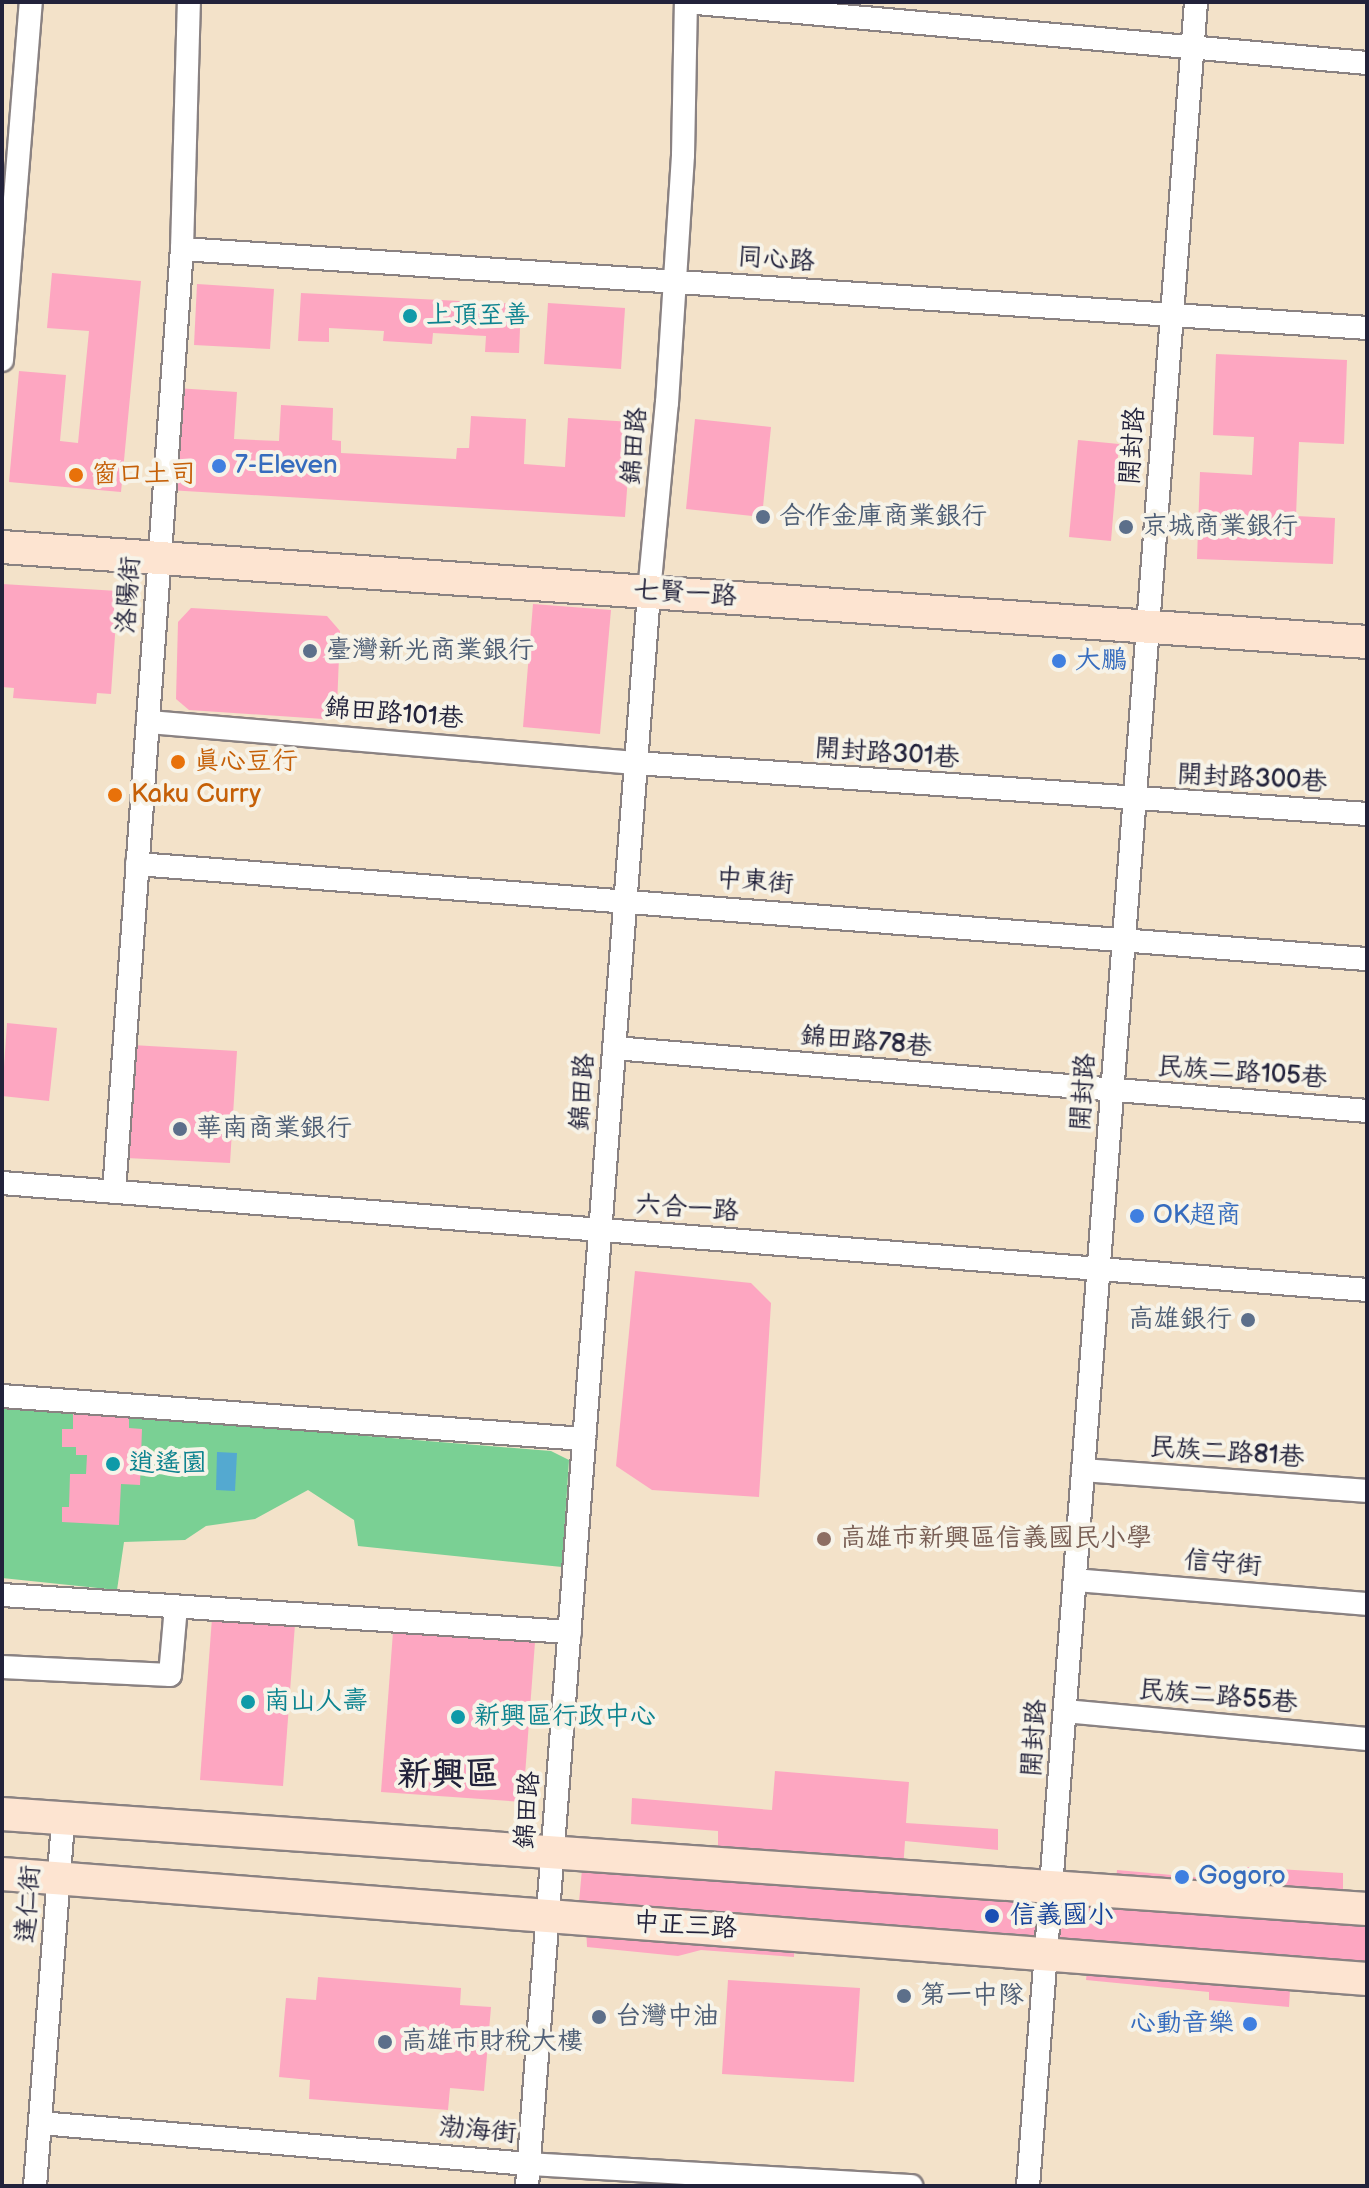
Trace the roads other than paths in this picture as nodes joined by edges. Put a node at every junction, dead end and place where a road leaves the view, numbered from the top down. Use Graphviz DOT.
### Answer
graph roads {
  1 [pos="31,2"];
  2 [pos="189,2"];
  3 [pos="686,2"];
  4 [pos="1196,2"];
  5 [pos="1192,48"];
  6 [pos="1367,63"];
  7 [pos="182,249"];
  8 [pos="676,281"];
  9 [pos="1171,315"];
  10 [pos="1367,328"];
  11 [pos="2,360"];
  12 [pos="2,547"];
  13 [pos="159,558"];
  14 [pos="649,592"];
  15 [pos="1148,626"];
  16 [pos="1367,642"];
  17 [pos="148,722"];
  18 [pos="636,763"];
  19 [pos="1135,800"];
  20 [pos="1367,814"];
  21 [pos="137,864"];
  22 [pos="625,900"];
  23 [pos="1124,941"];
  24 [pos="1367,959"];
  25 [pos="614,1048"];
  26 [pos="1112,1091"];
  27 [pos="1367,1111"];
  28 [pos="2,1183"];
  29 [pos="114,1192"];
  30 [pos="600,1230"];
  31 [pos="1098,1269"];
  32 [pos="1367,1290"];
  33 [pos="2,1396"];
  34 [pos="584,1439"];
  35 [pos="1083,1470"];
  36 [pos="1367,1491"];
  37 [pos="1075,1580"];
  38 [pos="2,1595"];
  39 [pos="1367,1604"];
  40 [pos="176,1606"];
  41 [pos="570,1632"];
  42 [pos="2,1667"];
  43 [pos="1065,1711"];
  44 [pos="1367,1739"];
  45 [pos="2,1814"];
  46 [pos="63,1818"];
  47 [pos="553,1850"];
  48 [pos="2,1874"];
  49 [pos="59,1878"];
  50 [pos="1051,1886"];
  51 [pos="1367,1909"];
  52 [pos="548,1916"];
  53 [pos="1046,1954"];
  54 [pos="1367,1979"];
  55 [pos="40,2123"];
  56 [pos="528,2175"];
  57 [pos="35,2186"];
  58 [pos="911,2186"];
  59 [pos="1028,2186"];
  1 -- 11 [label="street"];
  2 -- 7 [label="street, 洛陽街"];
  3 -- 5 [label="street"];
  3 -- 8 [label="street, 錦田路"];
  4 -- 5 [label="street, 開封路"];
  5 -- 6 [label="street"];
  5 -- 9 [label="street, 開封路"];
  7 -- 8 [label="street, 同心路"];
  7 -- 13 [label="street, 洛陽街"];
  8 -- 9 [label="street, 同心路"];
  8 -- 14 [label="street, 錦田路"];
  9 -- 10 [label="street, 同心路"];
  9 -- 15 [label="street, 開封路"];
  12 -- 13 [label="street, 七賢一路"];
  13 -- 14 [label="street, 七賢一路"];
  13 -- 17 [label="street, 洛陽街"];
  14 -- 15 [label="street, 七賢一路"];
  14 -- 18 [label="street, 錦田路"];
  15 -- 16 [label="street, 七賢一路"];
  15 -- 19 [label="street, 開封路"];
  17 -- 18 [label="street, 錦田路101巷"];
  17 -- 21 [label="street, 洛陽街"];
  18 -- 19 [label="street, 開封路301巷"];
  18 -- 22 [label="street, 錦田路"];
  19 -- 20 [label="street, 開封路300巷"];
  19 -- 23 [label="street, 開封路"];
  21 -- 22 [label="street, 中東街"];
  21 -- 29 [label="street, 洛陽街"];
  22 -- 23 [label="street, 中東街"];
  22 -- 25 [label="street, 錦田路"];
  23 -- 24 [label="street, 中東街"];
  23 -- 26 [label="street, 開封路"];
  25 -- 26 [label="street, 錦田路78巷"];
  25 -- 30 [label="street, 錦田路"];
  26 -- 27 [label="street, 民族二路105巷"];
  26 -- 31 [label="street, 開封路"];
  28 -- 29 [label="street, 六合一路"];
  29 -- 30 [label="street, 六合一路"];
  30 -- 31 [label="street, 六合一路"];
  30 -- 34 [label="street, 錦田路"];
  31 -- 32 [label="street, 六合一路"];
  31 -- 35 [label="street, 開封路"];
  33 -- 34 [label="street"];
  34 -- 41 [label="street, 錦田路"];
  35 -- 36 [label="street, 民族二路81巷"];
  35 -- 37 [label="street, 開封路"];
  37 -- 39 [label="street, 信守街"];
  37 -- 43 [label="street, 開封路"];
  38 -- 40 [label="street"];
  40 -- 41 [label="street"];
  40 -- 42 [label="street"];
  41 -- 47 [label="street, 錦田路"];
  43 -- 44 [label="street, 民族二路55巷"];
  43 -- 50 [label="street, 開封路"];
  45 -- 46 [label="street"];
  46 -- 47 [label="street"];
  46 -- 49 [label="street, 達仁街"];
  47 -- 50 [label="street"];
  47 -- 52 [label="street, 錦田路"];
  48 -- 49 [label="street, 中正三路"];
  49 -- 52 [label="street, 中正三路"];
  49 -- 55 [label="street, 達仁街"];
  50 -- 51 [label="street"];
  50 -- 53 [label="street, 開封路"];
  52 -- 53 [label="street, 中正三路"];
  52 -- 56 [label="street, 錦田路"];
  53 -- 54 [label="street, 中正三路"];
  53 -- 59 [label="street, 開封路"];
  55 -- 56 [label="street, 渤海街"];
  55 -- 57 [label="street, 達仁街"];
  56 -- 58 [label="street, 渤海街"];
}
